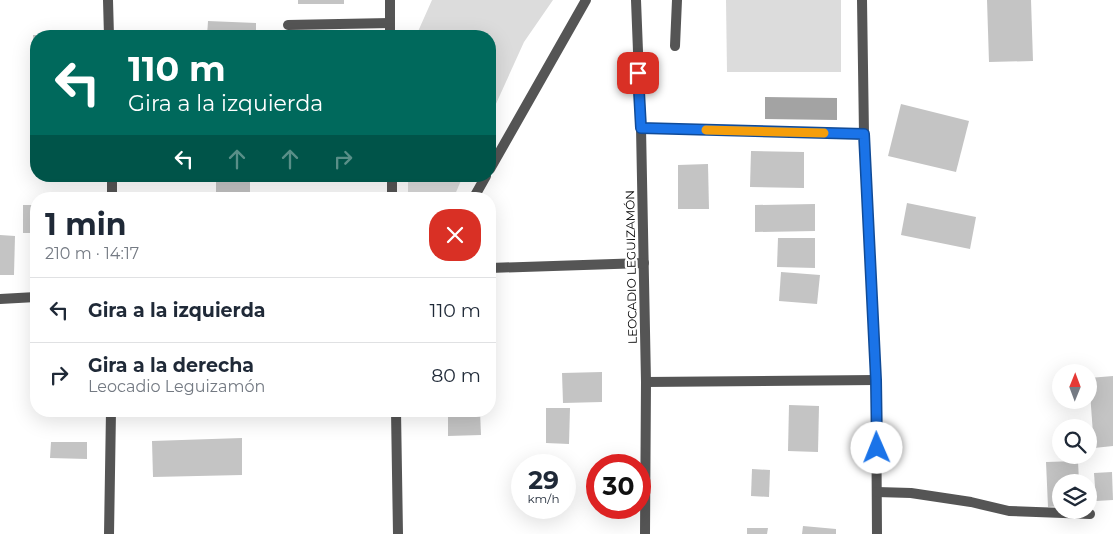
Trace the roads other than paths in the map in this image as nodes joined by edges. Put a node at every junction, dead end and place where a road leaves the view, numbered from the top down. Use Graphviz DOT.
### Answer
graph roads {
  1 [pos="108,0"];
  2 [pos="390,0"];
  3 [pos="586,0"];
  4 [pos="636,0"];
  5 [pos="677,0"];
  6 [pos="862,0"];
  7 [pos="390,22"];
  8 [pos="288,25"];
  9 [pos="109,30"];
  10 [pos="390,30"];
  11 [pos="675,46"];
  12 [pos="641,128"];
  13 [pos="864,134"];
  14 [pos="496,158"];
  15 [pos="644,263"];
  16 [pos="496,268"];
  17 [pos="30,297"];
  18 [pos="0,299"];
  19 [pos="876,380"];
  20 [pos="646,382"];
  21 [pos="111,417"];
  22 [pos="396,417"];
  23 [pos="877,492"];
  24 [pos="1052,512"];
  25 [pos="109,534"];
  26 [pos="398,534"];
  27 [pos="645,534"];
  28 [pos="877,534"];
  1 -- 9 [label="street"];
  2 -- 7 [label="street"];
  3 -- 14 [label="street"];
  4 -- 12 [label="street, LEOCADIO LEGUIZAMÓN"];
  5 -- 11 [label="street"];
  6 -- 13 [label="street"];
  7 -- 8 [label="street"];
  7 -- 10 [label="street"];
  12 -- 13 [label="street"];
  12 -- 15 [label="street, LEOCADIO LEGUIZAMÓN"];
  13 -- 19 [label="street"];
  15 -- 16 [label="street"];
  15 -- 20 [label="street, LEOCADIO LEGUIZAMÓN"];
  17 -- 18 [label="street"];
  19 -- 20 [label="street"];
  19 -- 23 [label="street"];
  20 -- 27 [label="street, LEOCADIO LEGUIZAMÓN"];
  21 -- 25 [label="street"];
  22 -- 26 [label="street"];
  23 -- 24 [label="street"];
  23 -- 28 [label="street"];
}
